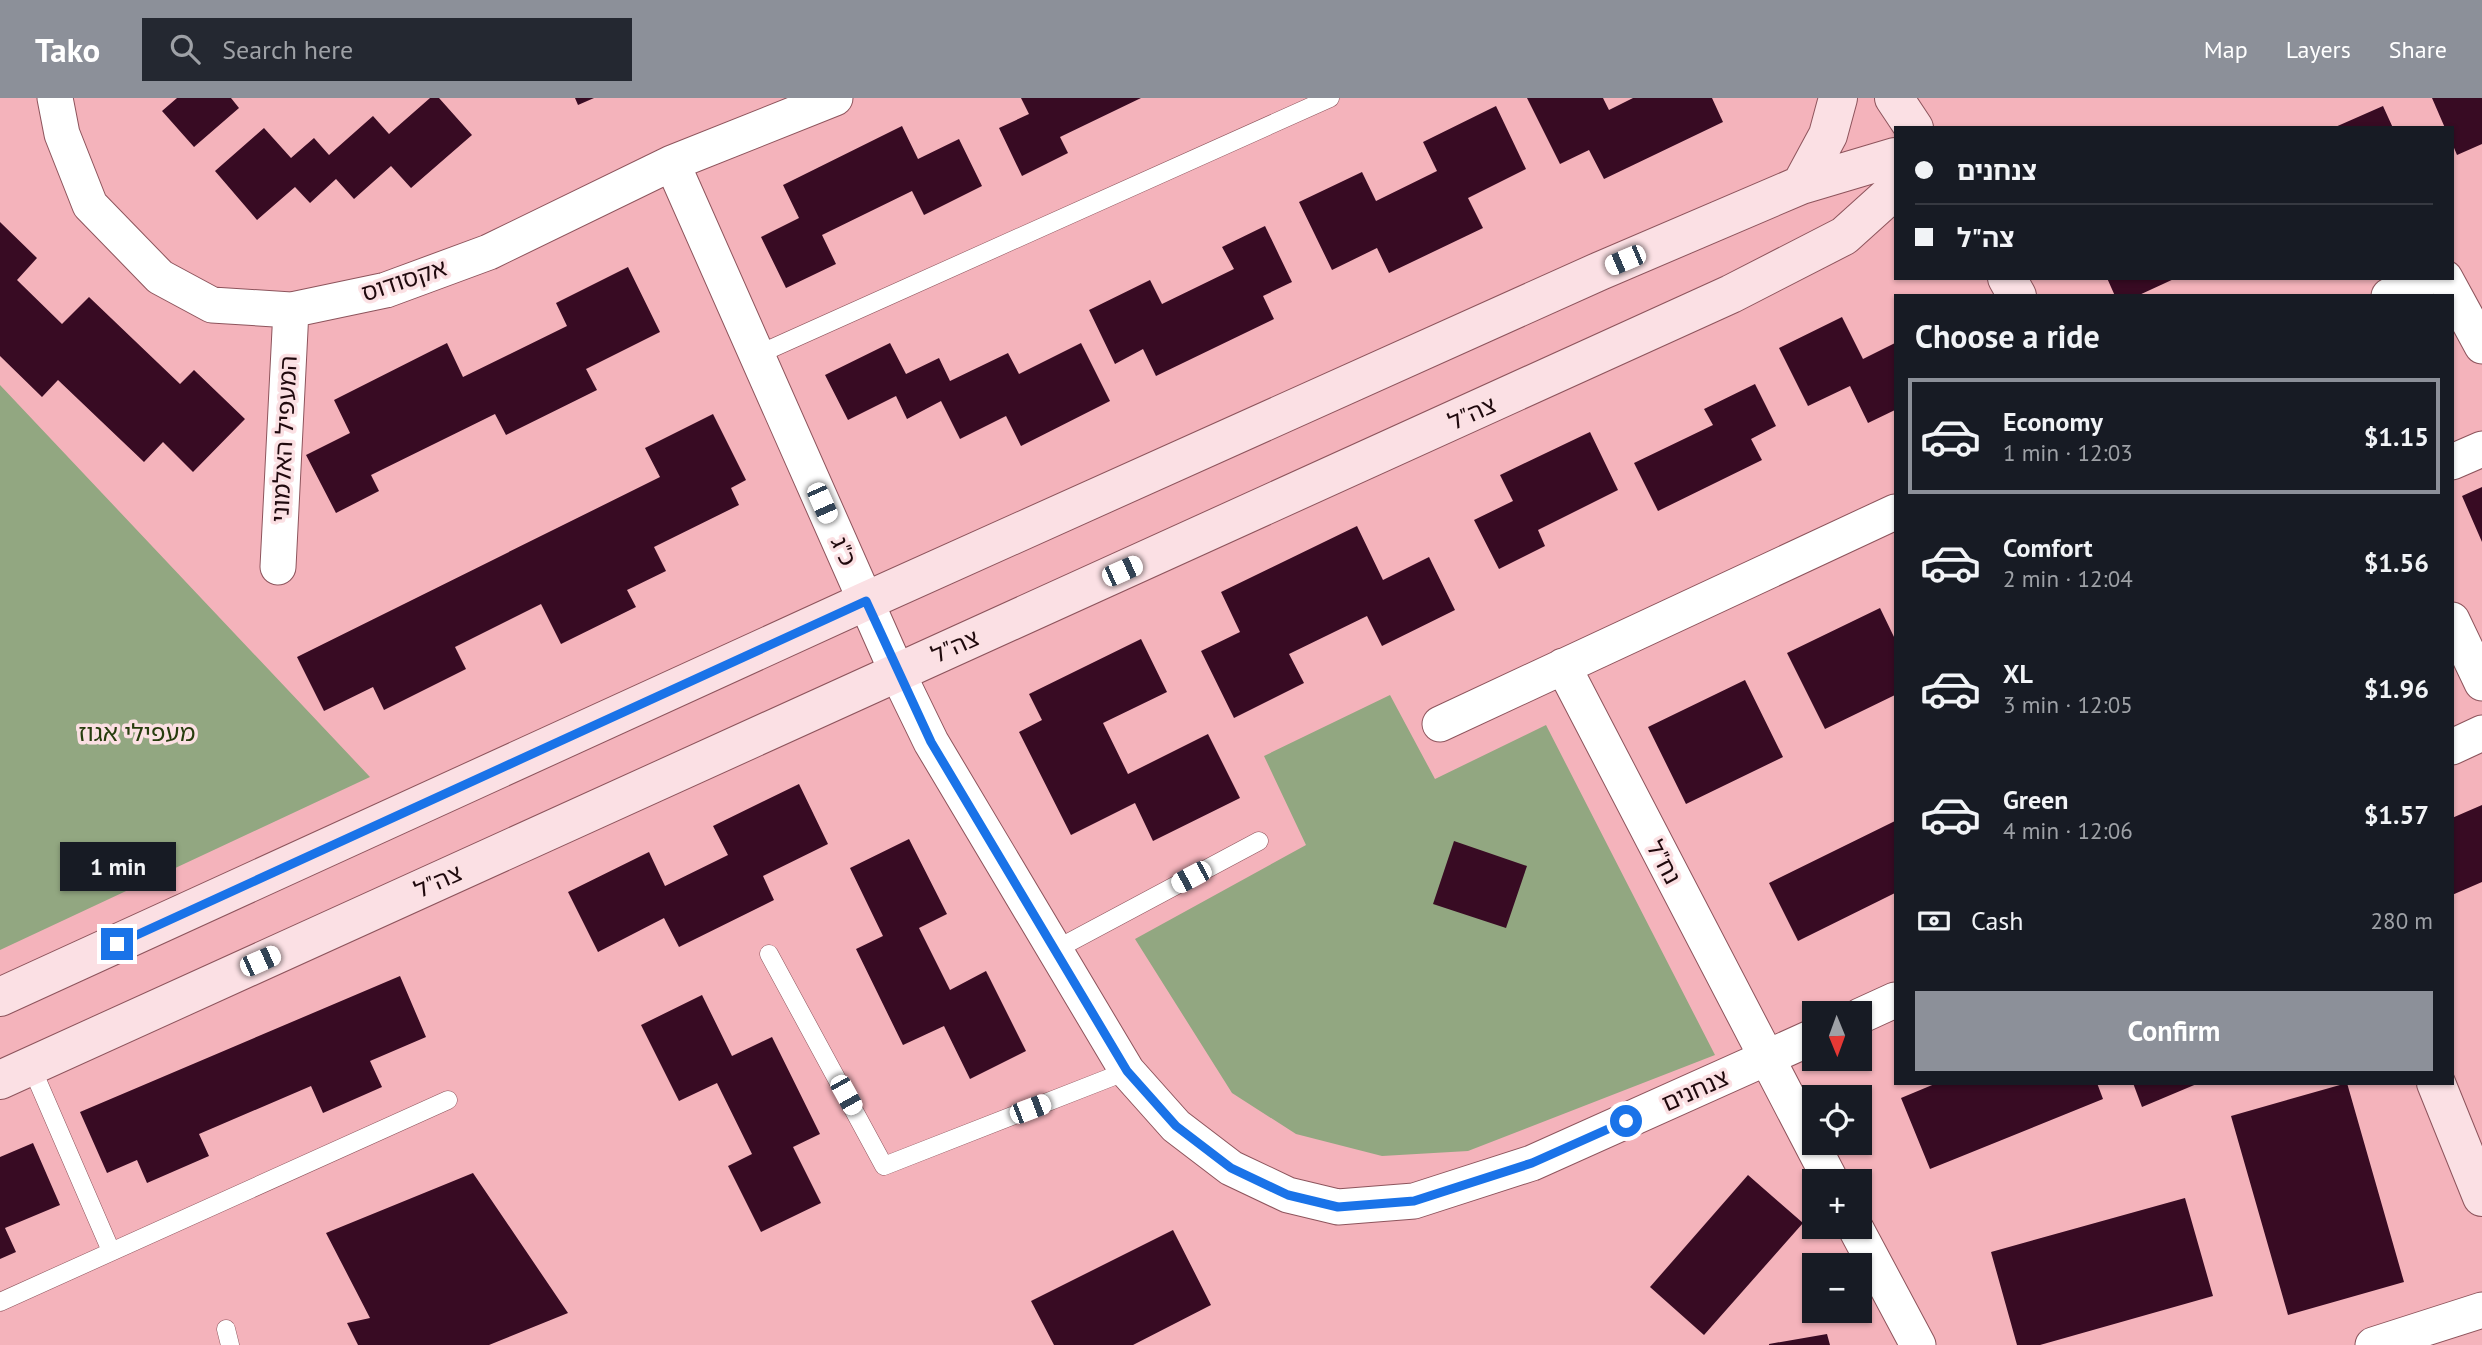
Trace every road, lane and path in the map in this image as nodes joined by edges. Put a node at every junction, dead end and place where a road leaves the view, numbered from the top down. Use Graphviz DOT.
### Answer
graph roads {
  1 [pos="54,98"];
  2 [pos="835,98"];
  3 [pos="1330,98"];
  4 [pos="1838,98"];
  5 [pos="1894,98"];
  6 [pos="1913,126"];
  7 [pos="1894,157"];
  8 [pos="672,163"];
  9 [pos="1801,185"];
  10 [pos="1894,191"];
  11 [pos="1894,220"];
  12 [pos="1844,236"];
  13 [pos="2422,280"];
  14 [pos="2393,294"];
  15 [pos="2454,295"];
  16 [pos="291,310"];
  17 [pos="2482,346"];
  18 [pos="757,355"];
  19 [pos="2482,449"];
  20 [pos="2454,461"];
  21 [pos="1894,512"];
  22 [pos="278,567"];
  23 [pos="866,601"];
  24 [pos="2454,624"];
  25 [pos="1563,666"];
  26 [pos="897,672"];
  27 [pos="2482,683"];
  28 [pos="1440,723"];
  29 [pos="2482,733"];
  30 [pos="2454,746"];
  31 [pos="1259,841"];
  32 [pos="1055,950"];
  33 [pos="769,954"];
  34 [pos="0,998"];
  35 [pos="1894,1000"];
  36 [pos="1872,1011"];
  37 [pos="1802,1042"];
  38 [pos="1766,1058"];
  39 [pos="1127,1071"];
  40 [pos="15,1073"];
  41 [pos="2438,1085"];
  42 [pos="448,1100"];
  43 [pos="1825,1169"];
  44 [pos="2482,1197"];
  45 [pos="1861,1239"];
  46 [pos="111,1251"];
  47 [pos="0,1302"];
  48 [pos="2482,1310"];
  49 [pos="1918,1345"];
  50 [pos="2373,1345"];
  1 -- 16 [label="street, אקסודוס"];
  2 -- 8 [label="street, אקסודוס"];
  3 -- 18 [label="lane"];
  4 -- 9 [label="street"];
  5 -- 6 [label="street"];
  7 -- 9 [label="street"];
  8 -- 16 [label="street, אקסודוס"];
  8 -- 18 [label="street, כ\"ג"];
  9 -- 23 [label="street"];
  10 -- 12 [label="street, צה\"ל"];
  11 -- 12 [label="street"];
  12 -- 26 [label="street, צה\"ל"];
  13 -- 14 [label="street"];
  15 -- 17 [label="street"];
  16 -- 22 [label="street, המעפיל האלמוני"];
  18 -- 23 [label="street, כ\"ג"];
  19 -- 20 [label="street"];
  21 -- 25 [label="street"];
  23 -- 26 [label="street, כ\"ג"];
  23 -- 34 [label="street"];
  24 -- 27 [label="street"];
  25 -- 28 [label="street"];
  25 -- 38 [label="street, נח\"ל"];
  26 -- 32 [label="street, כ\"ג"];
  26 -- 40 [label="street, צה\"ל"];
  29 -- 30 [label="street"];
  31 -- 32 [label="lane"];
  32 -- 39 [label="street, כ\"ג"];
  33 -- 39 [label="lane"];
  35 -- 36 [label="street"];
  37 -- 38 [label="street, צנחנים"];
  38 -- 39 [label="street, צנחנים"];
  38 -- 43 [label="street, נח\"ל"];
  40 -- 46 [label="lane"];
  41 -- 44 [label="street"];
  42 -- 46 [label="lane"];
  45 -- 49 [label="street"];
  46 -- 47 [label="lane"];
  48 -- 50 [label="street"];
}
